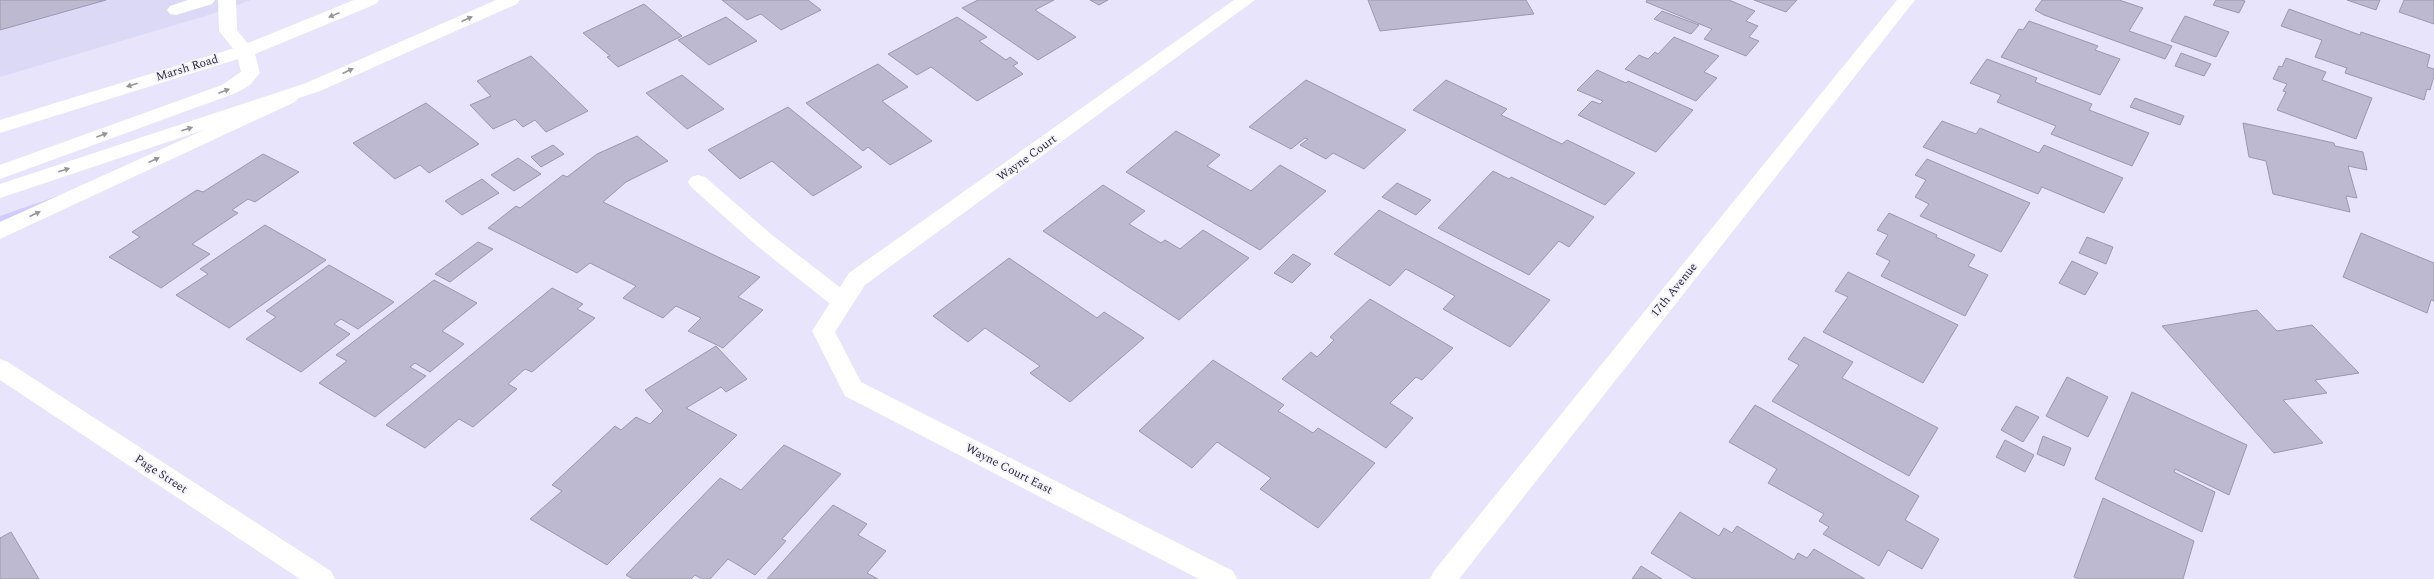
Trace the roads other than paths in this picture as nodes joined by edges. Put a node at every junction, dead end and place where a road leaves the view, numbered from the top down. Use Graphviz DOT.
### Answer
graph roads {
  1 [pos="206,0"];
  2 [pos="227,0"];
  3 [pos="370,0"];
  4 [pos="511,0"];
  5 [pos="1246,0"];
  6 [pos="1906,0"];
  7 [pos="176,10"];
  8 [pos="245,50"];
  9 [pos="313,87"];
  10 [pos="0,127"];
  11 [pos="0,172"];
  12 [pos="698,182"];
  13 [pos="0,191"];
  14 [pos="0,231"];
  15 [pos="842,301"];
  16 [pos="823,331"];
  17 [pos="0,368"];
  18 [pos="322,579"];
  19 [pos="1224,579"];
  20 [pos="1443,579"];
  1 -- 7 [label="street"];
  2 -- 8 [label="street"];
  3 -- 8 [label="street, Marsh Road, one-way"];
  9 -- 4 [label="street, one-way"];
  5 -- 15 [label="street, Wayne Court"];
  6 -- 20 [label="street, 17th Avenue"];
  8 -- 10 [label="street, Marsh Road, one-way"];
  11 -- 8 [label="street, one-way"];
  13 -- 9 [label="street, one-way"];
  14 -- 9 [label="street, one-way"];
  12 -- 15 [label="street"];
  15 -- 16 [label="street, Wayne Court"];
  16 -- 19 [label="street, Wayne Court East"];
  17 -- 18 [label="street, Page Street"];
}
